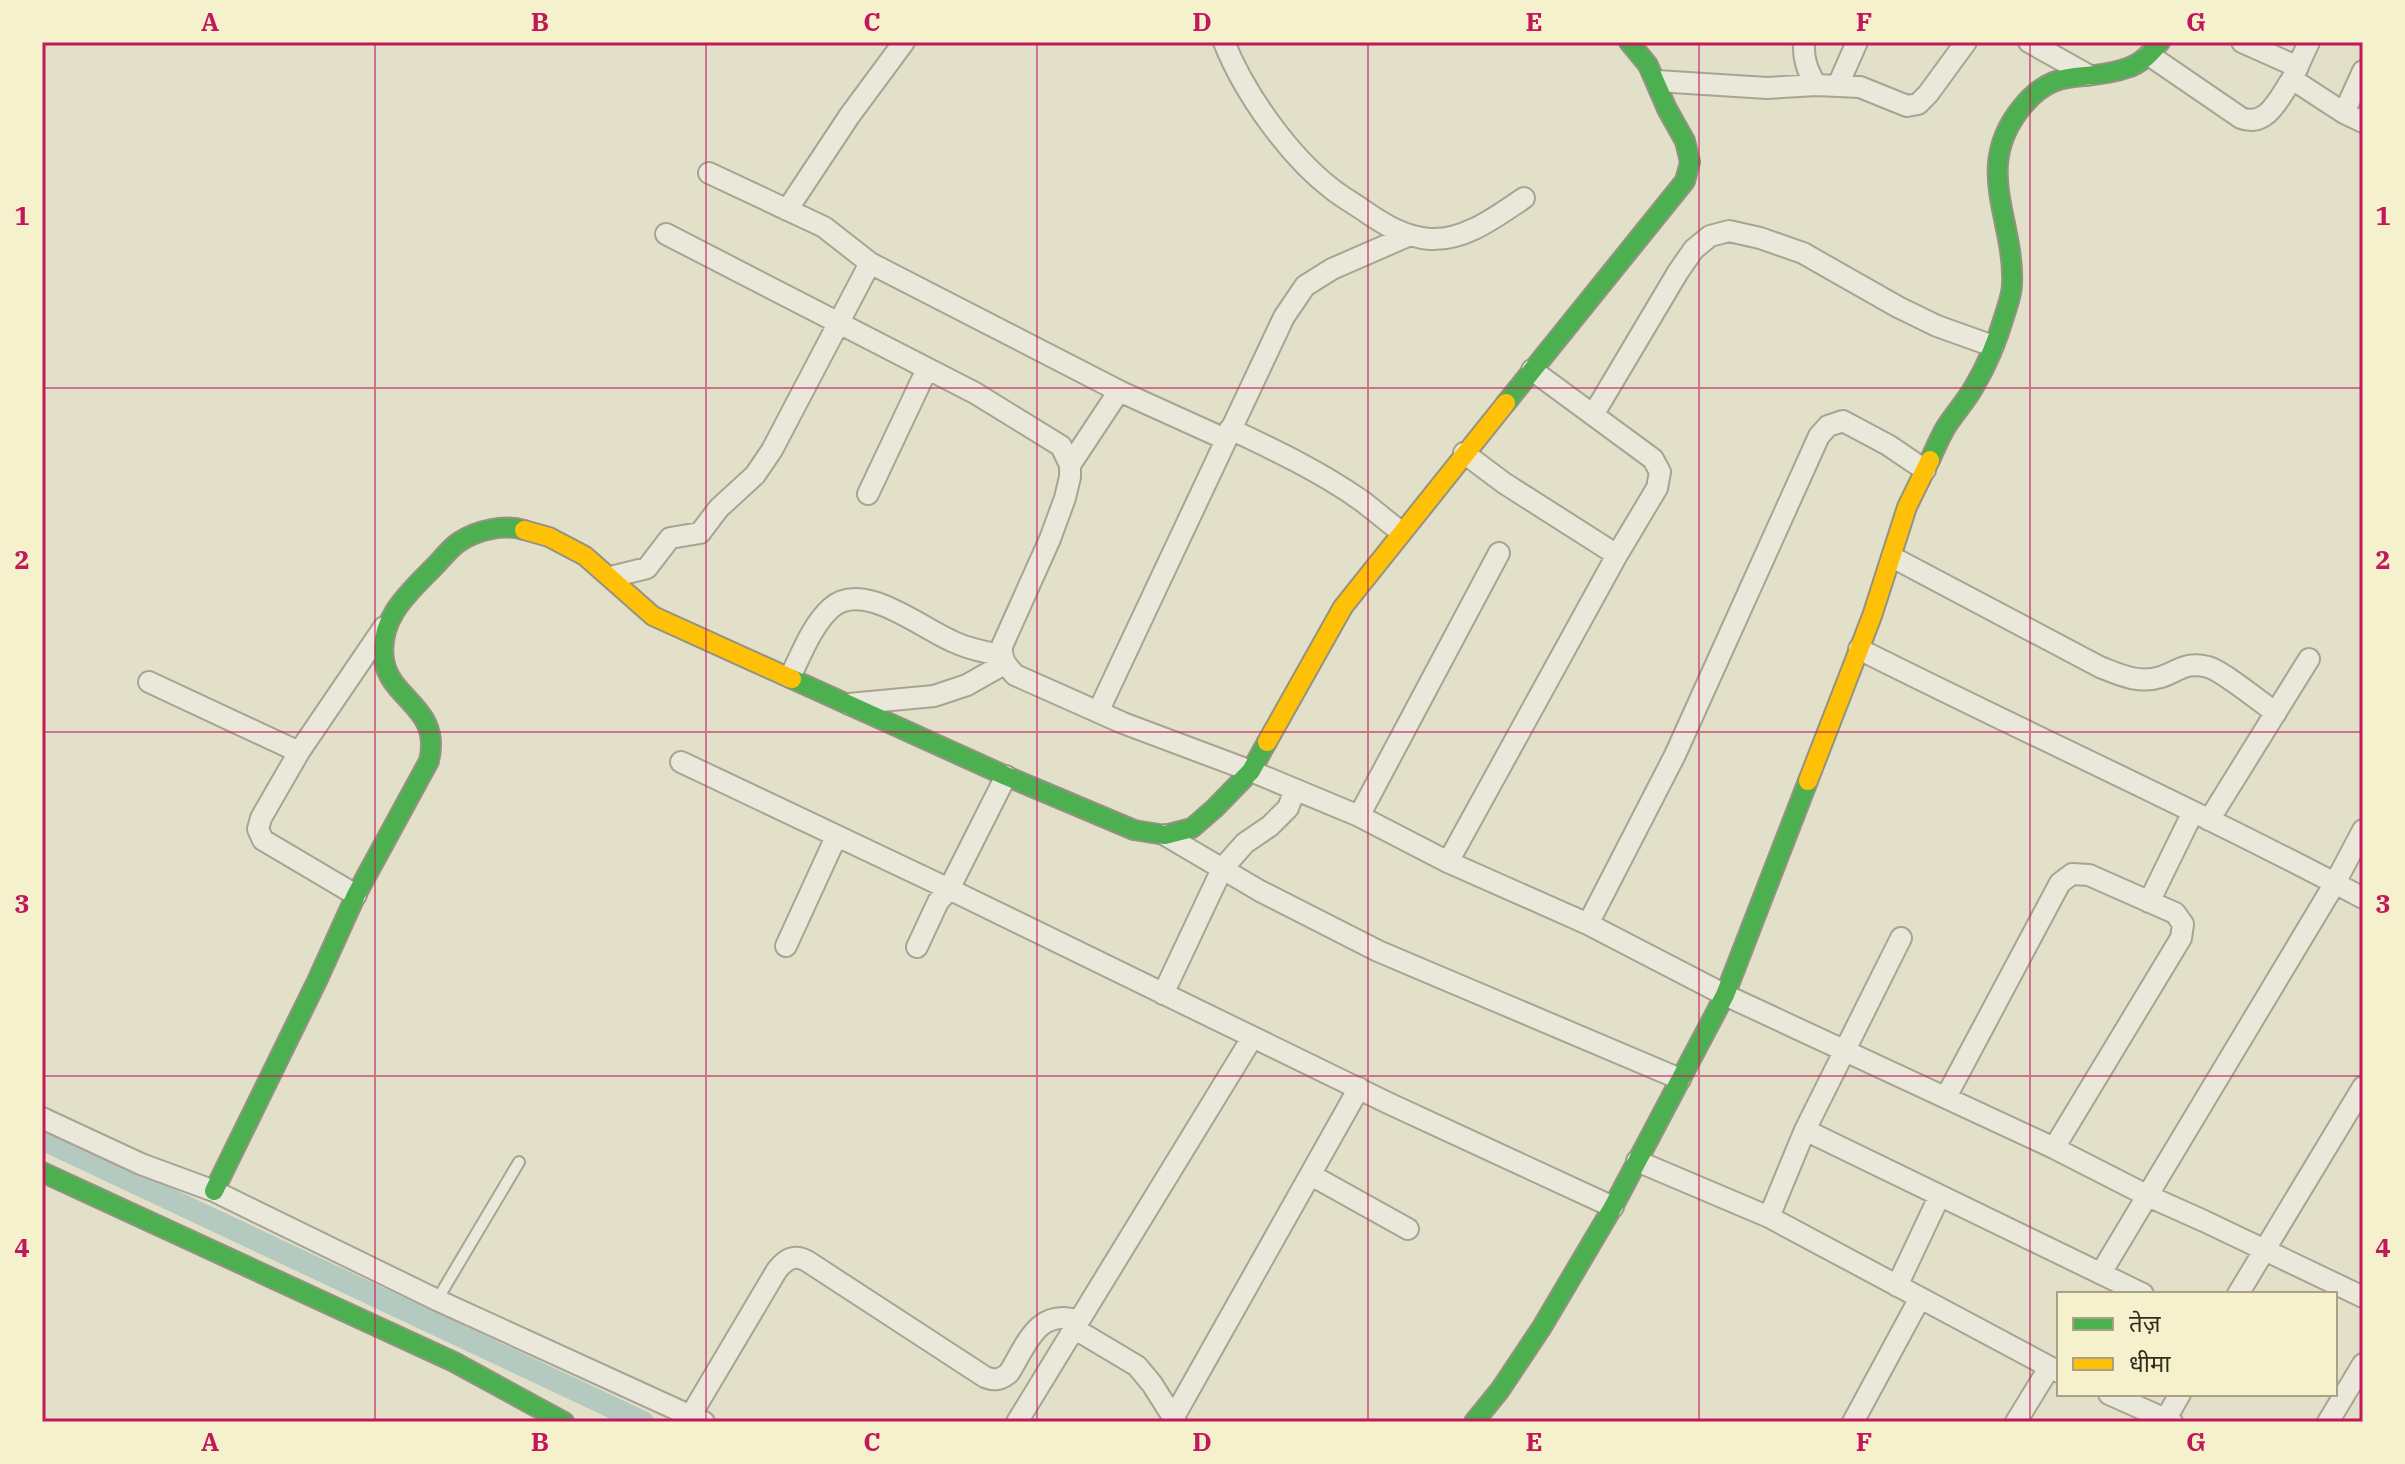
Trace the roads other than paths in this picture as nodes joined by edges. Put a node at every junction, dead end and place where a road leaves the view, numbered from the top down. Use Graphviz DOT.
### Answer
graph roads {
  1 [pos="904,42"];
  2 [pos="1224,42"];
  3 [pos="1629,42"];
  4 [pos="1804,42"];
  5 [pos="1857,42"];
  6 [pos="1966,42"];
  7 [pos="2029,42"];
  8 [pos="2242,42"];
  9 [pos="2309,42"];
  10 [pos="2155,48"];
  11 [pos="2363,71"];
  12 [pos="2295,73"];
  13 [pos="2088,75"];
  14 [pos="1657,81"];
  15 [pos="1816,85"];
  16 [pos="1838,85"];
  17 [pos="2354,118"];
  18 [pos="709,173"];
  19 [pos="1524,198"];
  20 [pos="787,210"];
  21 [pos="666,234"];
  22 [pos="1410,235"];
  23 [pos="870,263"];
  24 [pos="839,325"];
  25 [pos="1993,346"];
  26 [pos="927,369"];
  27 [pos="1532,370"];
  28 [pos="1119,391"];
  29 [pos="1593,415"];
  30 [pos="1228,434"];
  31 [pos="1464,453"];
  32 [pos="1070,465"];
  33 [pos="1925,470"];
  34 [pos="868,494"];
  35 [pos="1401,532"];
  36 [pos="1499,553"];
  37 [pos="1617,555"];
  38 [pos="1892,557"];
  39 [pos="611,577"];
  40 [pos="388,621"];
  41 [pos="1859,649"];
  42 [pos="2309,659"];
  43 [pos="1003,660"];
  44 [pos="790,677"];
  45 [pos="149,682"];
  46 [pos="849,704"];
  47 [pos="1098,712"];
  48 [pos="2276,713"];
  49 [pos="299,752"];
  50 [pos="681,762"];
  51 [pos="1251,771"];
  52 [pos="1006,776"];
  53 [pos="1295,790"];
  54 [pos="1359,816"];
  55 [pos="2201,816"];
  56 [pos="2363,830"];
  57 [pos="1165,835"];
  58 [pos="836,837"];
  59 [pos="1448,862"];
  60 [pos="1222,869"];
  61 [pos="2335,883"];
  62 [pos="949,889"];
  63 [pos="356,895"];
  64 [pos="2363,898"];
  65 [pos="2149,902"];
  66 [pos="1588,924"];
  67 [pos="1901,938"];
  68 [pos="786,946"];
  69 [pos="917,947"];
  70 [pos="1163,994"];
  71 [pos="1725,995"];
  72 [pos="1252,1038"];
  73 [pos="1845,1050"];
  74 [pos="1680,1079"];
  75 [pos="2363,1087"];
  76 [pos="1359,1088"];
  77 [pos="1946,1097"];
  78 [pos="42,1118"];
  79 [pos="1805,1130"];
  80 [pos="2054,1148"];
  81 [pos="1637,1161"];
  82 [pos="519,1162"];
  83 [pos="42,1172"];
  84 [pos="1311,1175"];
  85 [pos="214,1191"];
  86 [pos="2148,1196"];
  87 [pos="1939,1197"];
  88 [pos="1613,1207"];
  89 [pos="1769,1217"];
  90 [pos="1408,1229"];
  91 [pos="2266,1250"];
  92 [pos="2101,1273"];
  93 [pos="1897,1286"];
  94 [pos="2139,1292"];
  95 [pos="2239,1292"];
  96 [pos="2363,1297"];
  97 [pos="1920,1298"];
  98 [pos="437,1300"];
  99 [pos="1077,1325"];
  100 [pos="2363,1364"];
  101 [pos="2054,1370"];
  102 [pos="2113,1396"];
  103 [pos="2179,1396"];
  104 [pos="2348,1396"];
  105 [pos="697,1419"];
  106 [pos="1173,1421"];
  107 [pos="2167,1421"];
  108 [pos="564,1422"];
  109 [pos="1017,1422"];
  110 [pos="1474,1422"];
  111 [pos="1853,1422"];
  112 [pos="2016,1422"];
  113 [pos="2328,1422"];
  1 -- 20 [label="street"];
  2 -- 22 [label="street"];
  3 -- 14 [label="street"];
  4 -- 15 [label="street"];
  5 -- 16 [label="street"];
  6 -- 16 [label="street"];
  7 -- 13 [label="street"];
  8 -- 12 [label="street"];
  9 -- 12 [label="street"];
  10 -- 12 [label="street"];
  10 -- 13 [label="street"];
  11 -- 17 [label="street"];
  12 -- 17 [label="street"];
  13 -- 25 [label="street"];
  14 -- 15 [label="street"];
  14 -- 27 [label="street"];
  15 -- 16 [label="street"];
  18 -- 20 [label="street"];
  19 -- 22 [label="street"];
  20 -- 23 [label="street"];
  21 -- 24 [label="street"];
  22 -- 30 [label="street"];
  23 -- 24 [label="street"];
  23 -- 28 [label="street"];
  24 -- 26 [label="street"];
  24 -- 39 [label="street"];
  25 -- 29 [label="street"];
  25 -- 33 [label="street"];
  26 -- 32 [label="street"];
  26 -- 34 [label="street"];
  27 -- 29 [label="street"];
  27 -- 31 [label="street"];
  28 -- 30 [label="street"];
  28 -- 32 [label="street"];
  29 -- 37 [label="street"];
  30 -- 35 [label="street"];
  30 -- 47 [label="street"];
  31 -- 35 [label="street"];
  31 -- 37 [label="street"];
  32 -- 43 [label="street"];
  33 -- 38 [label="street"];
  33 -- 66 [label="street"];
  35 -- 51 [label="street"];
  36 -- 54 [label="street"];
  37 -- 59 [label="street"];
  38 -- 41 [label="street"];
  38 -- 48 [label="street"];
  39 -- 40 [label="street"];
  39 -- 44 [label="street"];
  40 -- 49 [label="street"];
  40 -- 63 [label="street"];
  41 -- 55 [label="street"];
  41 -- 71 [label="street"];
  42 -- 48 [label="street"];
  43 -- 44 [label="street"];
  43 -- 46 [label="street"];
  43 -- 47 [label="street"];
  44 -- 46 [label="street"];
  45 -- 49 [label="street"];
  46 -- 52 [label="street"];
  47 -- 51 [label="street"];
  48 -- 55 [label="street"];
  49 -- 63 [label="street"];
  50 -- 58 [label="street"];
  51 -- 53 [label="street"];
  51 -- 57 [label="street"];
  52 -- 57 [label="street"];
  52 -- 62 [label="street"];
  53 -- 54 [label="street"];
  53 -- 60 [label="street"];
  54 -- 59 [label="street"];
  55 -- 61 [label="street"];
  55 -- 65 [label="street"];
  56 -- 61 [label="street"];
  57 -- 60 [label="street"];
  58 -- 62 [label="street"];
  58 -- 68 [label="street"];
  59 -- 66 [label="street"];
  60 -- 70 [label="street"];
  60 -- 74 [label="street"];
  61 -- 64 [label="street"];
  61 -- 86 [label="street"];
  62 -- 69 [label="street"];
  62 -- 70 [label="street"];
  63 -- 85 [label="street"];
  65 -- 77 [label="street"];
  65 -- 80 [label="street"];
  66 -- 71 [label="street"];
  67 -- 73 [label="street"];
  70 -- 72 [label="street"];
  71 -- 73 [label="street"];
  71 -- 74 [label="street"];
  72 -- 76 [label="street"];
  72 -- 99 [label="street"];
  73 -- 77 [label="street"];
  73 -- 79 [label="street"];
  74 -- 81 [label="street"];
  75 -- 91 [label="street"];
  76 -- 84 [label="street"];
  76 -- 88 [label="street"];
  77 -- 80 [label="street"];
  78 -- 85 [label="street"];
  79 -- 87 [label="street"];
  79 -- 89 [label="street"];
  80 -- 86 [label="street"];
  81 -- 88 [label="street"];
  81 -- 89 [label="street"];
  82 -- 98 [label="lane"];
  83 -- 108 [label="street"];
  84 -- 90 [label="street"];
  84 -- 106 [label="street"];
  85 -- 98 [label="street"];
  86 -- 91 [label="street"];
  86 -- 92 [label="street"];
  87 -- 92 [label="street"];
  87 -- 93 [label="street"];
  88 -- 110 [label="street"];
  89 -- 93 [label="street"];
  91 -- 95 [label="street"];
  91 -- 96 [label="street"];
  92 -- 94 [label="street"];
  93 -- 97 [label="street"];
  97 -- 101 [label="street"];
  97 -- 111 [label="street"];
  98 -- 105 [label="street"];
  99 -- 105 [label="street"];
  99 -- 106 [label="street"];
  99 -- 109 [label="street"];
  100 -- 104 [label="street"];
  101 -- 112 [label="street"];
  102 -- 107 [label="street"];
  103 -- 107 [label="street"];
  104 -- 113 [label="street"];
}
